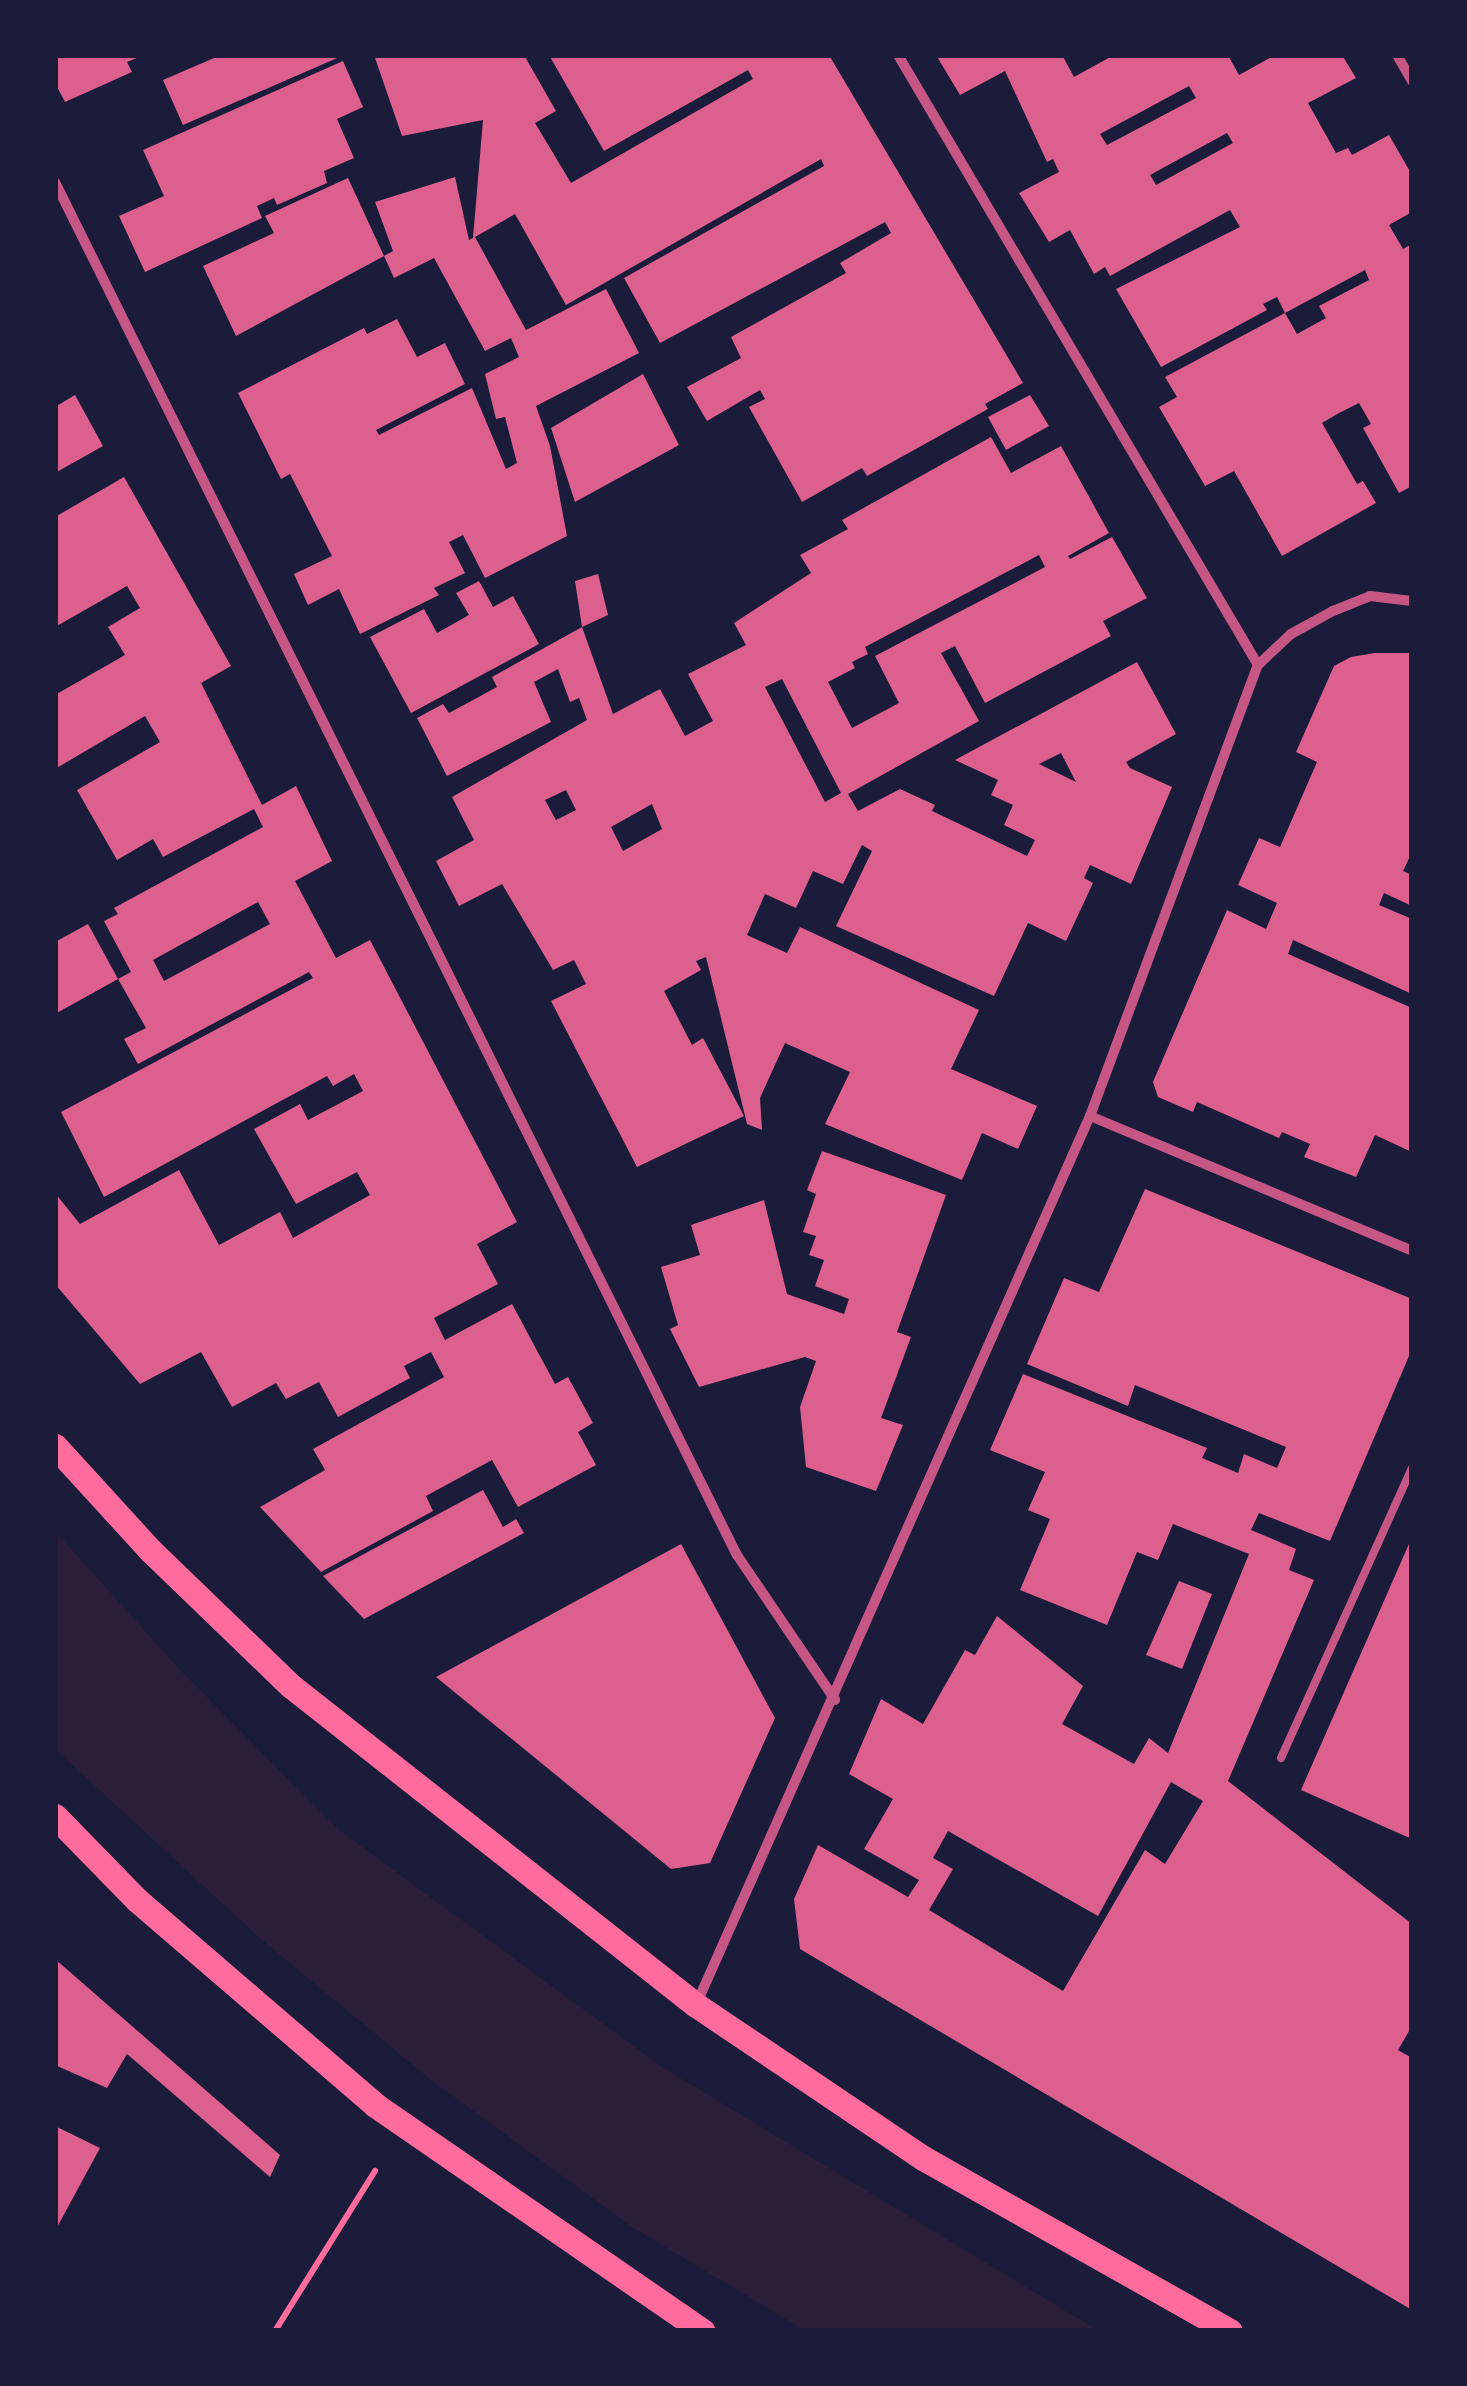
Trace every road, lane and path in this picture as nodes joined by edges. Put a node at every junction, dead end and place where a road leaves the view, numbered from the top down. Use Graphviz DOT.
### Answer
graph roads {
  1 [pos="898,55"];
  2 [pos="1397,55"];
  3 [pos="1412,81"];
  4 [pos="55,182"];
  5 [pos="1412,601"];
  6 [pos="1258,665"];
  7 [pos="1090,1116"];
  8 [pos="1412,1251"];
  9 [pos="55,1446"];
  10 [pos="1412,1468"];
  11 [pos="834,1700"];
  12 [pos="1281,1758"];
  13 [pos="55,1816"];
  14 [pos="696,2005"];
  15 [pos="404,2123"];
  16 [pos="275,2331"];
  17 [pos="702,2331"];
  18 [pos="1230,2331"];
  1 -- 6 [label="street"];
  2 -- 3 [label="street"];
  4 -- 11 [label="street"];
  5 -- 6 [label="street"];
  6 -- 7 [label="street"];
  7 -- 8 [label="street"];
  7 -- 11 [label="street"];
  9 -- 14 [label="main road"];
  10 -- 12 [label="lane"];
  11 -- 14 [label="street"];
  13 -- 15 [label="main road"];
  14 -- 18 [label="main road"];
  15 -- 16 [label="path"];
  15 -- 17 [label="main road"];
}
